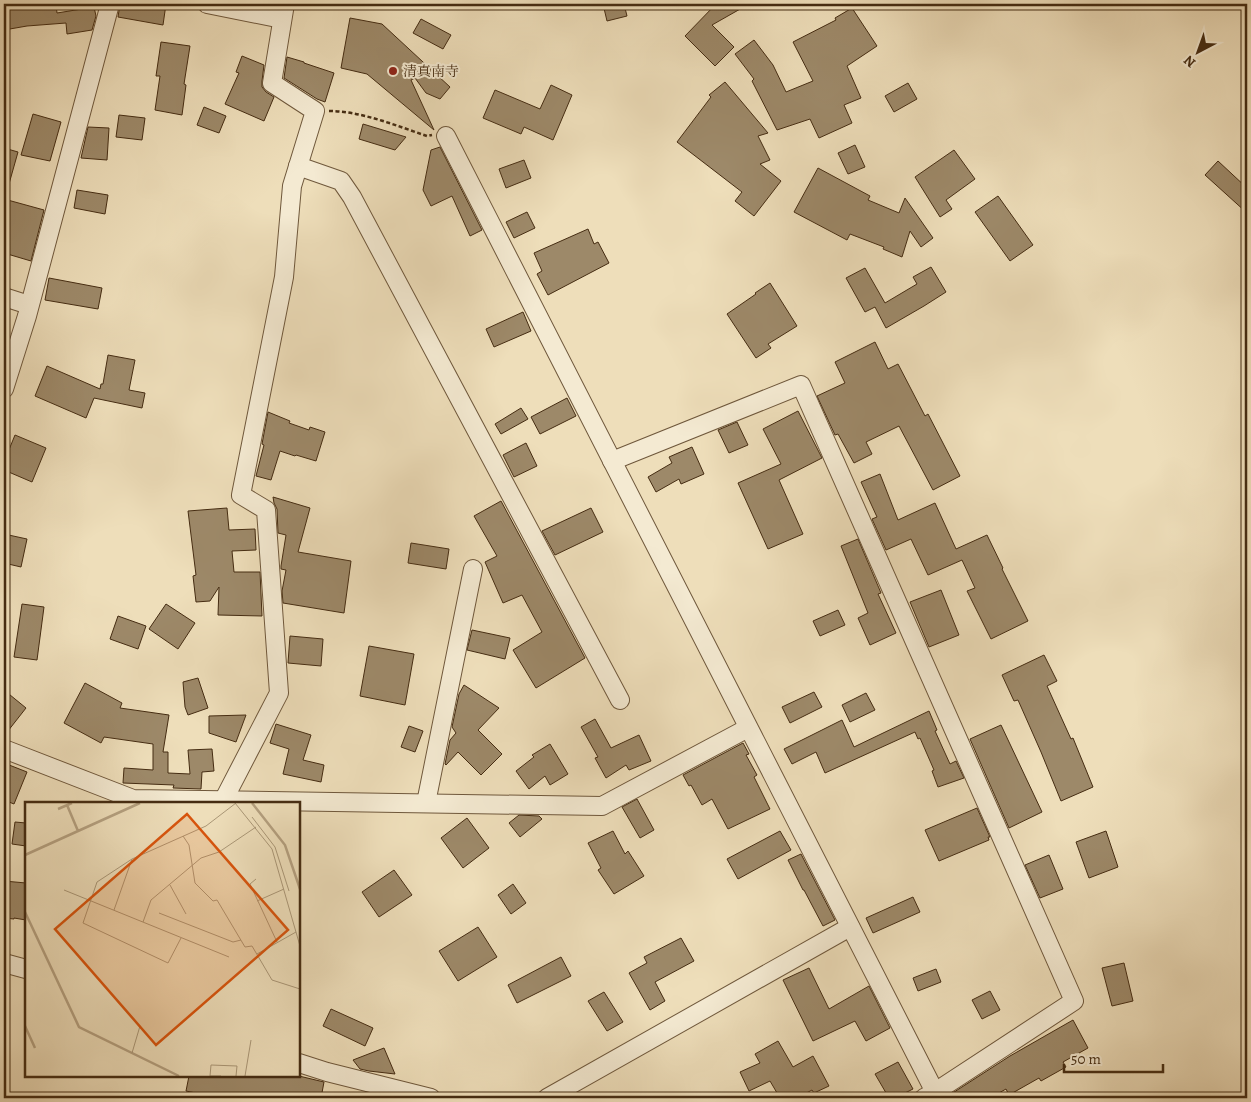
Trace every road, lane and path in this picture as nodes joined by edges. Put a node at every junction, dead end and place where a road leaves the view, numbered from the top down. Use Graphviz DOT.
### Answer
graph roads {
  1 [pos="110,4"];
  2 [pos="207,4"];
  3 [pos="284,12"];
  4 [pos="315,111"];
  5 [pos="446,136"];
  6 [pos="298,166"];
  7 [pos="4,297"];
  8 [pos="29,306"];
  9 [pos="4,389"];
  10 [pos="612,461"];
  11 [pos="473,569"];
  12 [pos="620,700"];
  13 [pos="748,728"];
  14 [pos="4,749"];
  15 [pos="222,802"];
  16 [pos="300,802"];
  17 [pos="426,803"];
  18 [pos="850,927"];
  19 [pos="4,963"];
  20 [pos="25,969"];
  21 [pos="300,1063"];
  22 [pos="932,1096"];
  23 [pos="431,1098"];
  24 [pos="547,1098"];
  1 -- 8 [label="street"];
  2 -- 3 [label="street"];
  3 -- 4 [label="street"];
  4 -- 5 [label="path"];
  4 -- 6 [label="street"];
  5 -- 10 [label="street"];
  6 -- 12 [label="street"];
  6 -- 15 [label="street"];
  7 -- 8 [label="street"];
  8 -- 9 [label="street"];
  10 -- 13 [label="street"];
  10 -- 22 [label="street"];
  11 -- 17 [label="street"];
  13 -- 17 [label="street"];
  13 -- 18 [label="street"];
  14 -- 15 [label="street"];
  16 -- 17 [label="street"];
  18 -- 22 [label="street"];
  18 -- 24 [label="street"];
  19 -- 20 [label="street"];
  21 -- 23 [label="street"];
}
